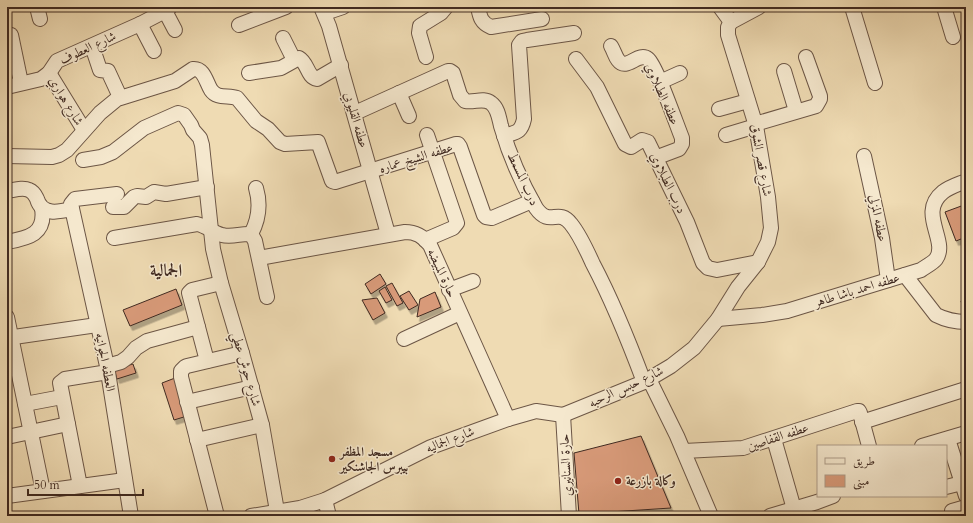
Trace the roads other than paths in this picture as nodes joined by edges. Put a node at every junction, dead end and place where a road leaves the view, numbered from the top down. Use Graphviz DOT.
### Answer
graph roads {
  1 [pos="286,7"];
  2 [pos="344,7"];
  3 [pos="446,7"];
  4 [pos="478,7"];
  5 [pos="720,7"];
  6 [pos="759,7"];
  7 [pos="852,7"];
  8 [pos="944,7"];
  9 [pos="169,8"];
  10 [pos="323,10"];
  11 [pos="542,19"];
  12 [pos="731,22"];
  13 [pos="140,24"];
  14 [pos="239,25"];
  15 [pos="175,30"];
  16 [pos="574,33"];
  17 [pos="11,36"];
  18 [pos="953,37"];
  19 [pos="283,38"];
  20 [pos="92,46"];
  21 [pos="611,46"];
  22 [pos="154,52"];
  23 [pos="426,57"];
  24 [pos="806,57"];
  25 [pos="576,59"];
  26 [pos="294,60"];
  27 [pos="341,65"];
  28 [pos="49,72"];
  29 [pos="784,72"];
  30 [pos="249,74"];
  31 [pos="680,74"];
  32 [pos="175,81"];
  33 [pos="660,82"];
  34 [pos="22,83"];
  35 [pos="875,83"];
  36 [pos="7,86"];
  37 [pos="399,93"];
  38 [pos="120,98"];
  39 [pos="748,101"];
  40 [pos="719,108"];
  41 [pos="796,111"];
  42 [pos="354,112"];
  43 [pos="409,116"];
  44 [pos="756,125"];
  45 [pos="84,130"];
  46 [pos="726,134"];
  47 [pos="427,135"];
  48 [pos="504,136"];
  49 [pos="433,151"];
  50 [pos="7,156"];
  51 [pos="864,156"];
  52 [pos="655,158"];
  53 [pos="84,160"];
  54 [pos="371,171"];
  55 [pos="966,181"];
  56 [pos="207,187"];
  57 [pos="256,188"];
  58 [pos="7,191"];
  59 [pos="532,201"];
  60 [pos="42,208"];
  61 [pos="72,209"];
  62 [pos="210,228"];
  63 [pos="251,234"];
  64 [pos="388,234"];
  65 [pos="114,238"];
  66 [pos="425,240"];
  67 [pos="7,242"];
  68 [pos="258,258"];
  69 [pos="758,262"];
  70 [pos="905,275"];
  71 [pos="888,280"];
  72 [pos="474,281"];
  73 [pos="220,283"];
  74 [pos="449,290"];
  75 [pos="267,297"];
  76 [pos="460,313"];
  77 [pos="7,317"];
  78 [pos="718,319"];
  79 [pos="966,322"];
  80 [pos="97,325"];
  81 [pos="198,327"];
  82 [pos="9,338"];
  83 [pos="404,339"];
  84 [pos="242,353"];
  85 [pos="207,361"];
  86 [pos="108,369"];
  87 [pos="646,381"];
  88 [pos="252,388"];
  89 [pos="966,390"];
  90 [pos="62,397"];
  91 [pos="187,402"];
  92 [pos="25,404"];
  93 [pos="563,415"];
  94 [pos="508,418"];
  95 [pos="862,422"];
  96 [pos="68,424"];
  97 [pos="262,425"];
  98 [pos="31,431"];
  99 [pos="966,434"];
  100 [pos="7,437"];
  101 [pos="774,439"];
  102 [pos="948,439"];
  103 [pos="197,440"];
  104 [pos="869,445"];
  105 [pos="926,445"];
  106 [pos="684,451"];
  107 [pos="125,480"];
  108 [pos="80,486"];
  109 [pos="947,487"];
  110 [pos="964,489"];
  111 [pos="43,491"];
  112 [pos="7,496"];
  113 [pos="830,497"];
  114 [pos="325,500"];
  115 [pos="966,507"];
  116 [pos="794,509"];
  117 [pos="277,511"];
  118 [pos="130,516"];
  119 [pos="217,516"];
  120 [pos="251,516"];
  121 [pos="329,516"];
  122 [pos="569,516"];
  123 [pos="711,516"];
  124 [pos="770,516"];
  125 [pos="953,516"];
  1 -- 14 [label="street"];
  2 -- 10 [label="street"];
  3 -- 23 [label="street"];
  4 -- 11 [label="street"];
  5 -- 12 [label="street"];
  6 -- 12 [label="street"];
  7 -- 35 [label="street"];
  8 -- 18 [label="street"];
  9 -- 13 [label="street, شارع العطوف"];
  9 -- 15 [label="street"];
  10 -- 27 [label="street, عطفه القليوبي"];
  12 -- 39 [label="street, شارع قصر الشوق"];
  13 -- 20 [label="street, شارع العطوف"];
  13 -- 22 [label="street"];
  16 -- 48 [label="street"];
  17 -- 34 [label="street"];
  19 -- 26 [label="street"];
  20 -- 28 [label="street, شارع العطوف"];
  20 -- 38 [label="street"];
  21 -- 33 [label="street, عطفه الطبلاوي"];
  24 -- 41 [label="street"];
  25 -- 52 [label="street, درب الطبلاوي"];
  26 -- 27 [label="street"];
  26 -- 30 [label="street"];
  27 -- 42 [label="street, عطفه القليوبي"];
  28 -- 34 [label="street, شارع العطوف"];
  28 -- 45 [label="street, شارع هواري"];
  29 -- 41 [label="street"];
  31 -- 33 [label="street"];
  32 -- 38 [label="street, شارع هواري"];
  32 -- 54 [label="street, عطفه الشيخ عماره"];
  33 -- 52 [label="street, عطفه الطبلاوي"];
  34 -- 36 [label="street, شارع العطوف"];
  37 -- 42 [label="street, درب المسمط"];
  37 -- 43 [label="street"];
  37 -- 48 [label="street, درب المسمط"];
  38 -- 45 [label="street, شارع هواري"];
  39 -- 40 [label="street"];
  39 -- 44 [label="street, شارع قصر الشوق"];
  41 -- 44 [label="street"];
  42 -- 54 [label="street, عطفه القليوبي"];
  44 -- 46 [label="street"];
  44 -- 69 [label="street, شارع قصر الشوق"];
  45 -- 50 [label="street, شارع هواري"];
  47 -- 49 [label="street"];
  48 -- 59 [label="street, درب المسمط"];
  49 -- 54 [label="street, عطفه الشيخ عماره"];
  49 -- 59 [label="street, عطفه الشيخ عماره"];
  49 -- 66 [label="street"];
  51 -- 71 [label="street, عطفه المزلي"];
  52 -- 69 [label="street, درب الطبلاوي"];
  53 -- 56 [label="street, شارع حوش عطي"];
  54 -- 64 [label="street, عطفه القليوبي"];
  55 -- 70 [label="street, عطفه احمد باشا طاهر"];
  56 -- 61 [label="street"];
  56 -- 62 [label="street, شارع حوش عطي"];
  57 -- 63 [label="street"];
  58 -- 60 [label="street"];
  59 -- 87 [label="street, درب المسمط"];
  60 -- 61 [label="street"];
  60 -- 67 [label="street"];
  61 -- 80 [label="street, العطفه الجوانيه"];
  62 -- 63 [label="street"];
  62 -- 65 [label="street"];
  62 -- 73 [label="street, شارع حوش عطي"];
  63 -- 68 [label="street"];
  64 -- 66 [label="street, حارة المبيضه"];
  64 -- 68 [label="street, حارة المبيضه"];
  66 -- 74 [label="street, حارة المبيضه"];
  68 -- 75 [label="street"];
  69 -- 78 [label="street, شارع قصر الشوق"];
  70 -- 71 [label="street, عطفه احمد باشا طاهر"];
  70 -- 79 [label="street"];
  71 -- 78 [label="street, عطفه احمد باشا طاهر"];
  72 -- 74 [label="street"];
  73 -- 81 [label="street"];
  73 -- 84 [label="street, شارع حوش عطي"];
  74 -- 76 [label="street, حارة المبيضه"];
  76 -- 83 [label="street"];
  76 -- 94 [label="street, حارة المبيضه"];
  77 -- 82 [label="street"];
  78 -- 87 [label="street, شارع حبس الرحبه"];
  80 -- 82 [label="street"];
  80 -- 86 [label="street, العطفه الجوانيه"];
  81 -- 85 [label="street"];
  81 -- 86 [label="street"];
  82 -- 92 [label="street"];
  84 -- 85 [label="street"];
  84 -- 88 [label="street, شارع حوش عطي"];
  85 -- 91 [label="street"];
  86 -- 90 [label="street"];
  86 -- 107 [label="street, العطفه الجوانيه"];
  87 -- 93 [label="street, شارع حبس الرحبه"];
  87 -- 106 [label="street, درب المسمط"];
  88 -- 91 [label="street"];
  88 -- 97 [label="street, شارع حوش عطي"];
  89 -- 95 [label="street"];
  90 -- 92 [label="street"];
  90 -- 96 [label="street"];
  91 -- 103 [label="street"];
  92 -- 98 [label="street"];
  93 -- 94 [label="street, شارع الجماليه"];
  93 -- 122 [label="street, حارة السنانيري"];
  94 -- 114 [label="street, شارع الجماليه"];
  95 -- 101 [label="street, عطفه القفاصين"];
  95 -- 104 [label="street"];
  96 -- 98 [label="street"];
  96 -- 108 [label="street"];
  97 -- 103 [label="street"];
  97 -- 117 [label="street, شارع حوش عطي"];
  98 -- 100 [label="street"];
  98 -- 111 [label="street"];
  99 -- 102 [label="street"];
  101 -- 106 [label="street, عطفه القفاصين"];
  101 -- 116 [label="street"];
  102 -- 105 [label="street"];
  102 -- 110 [label="street"];
  103 -- 119 [label="street"];
  106 -- 123 [label="street, درب المسمط"];
  107 -- 108 [label="street"];
  107 -- 118 [label="street, العطفه الجوانيه"];
  108 -- 111 [label="street"];
  109 -- 110 [label="street"];
  111 -- 112 [label="street"];
  113 -- 116 [label="street"];
  114 -- 117 [label="street, شارع الجماليه"];
  114 -- 121 [label="street"];
  115 -- 125 [label="street"];
  116 -- 124 [label="street"];
  117 -- 120 [label="street, شارع الجماليه"];
}
